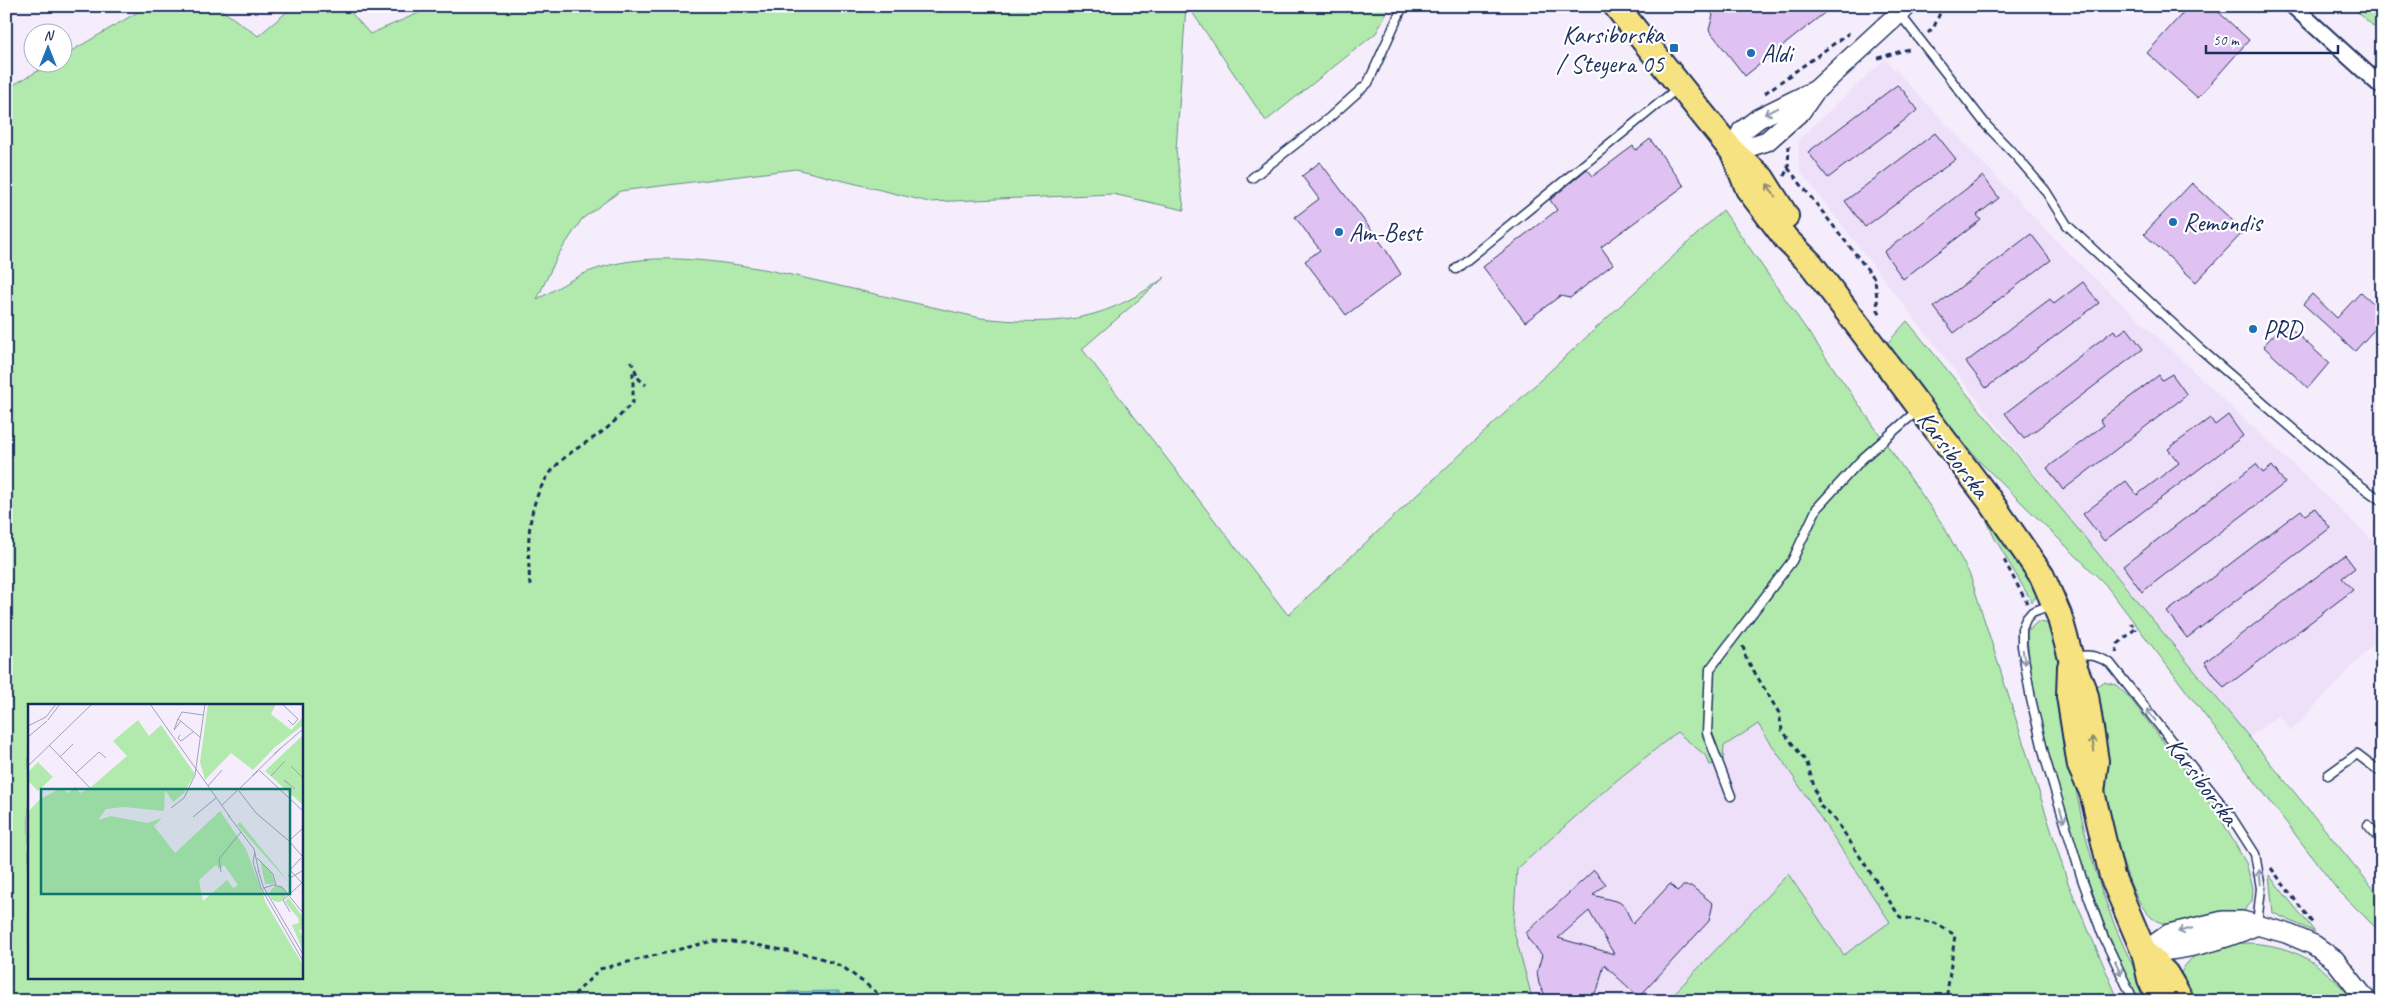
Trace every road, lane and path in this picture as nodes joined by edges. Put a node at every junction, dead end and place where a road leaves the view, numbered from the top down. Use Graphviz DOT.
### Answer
graph roads {
  1 [pos="1403,6"];
  2 [pos="1616,6"];
  3 [pos="1944,6"];
  4 [pos="2293,6"];
  5 [pos="1903,10"];
  6 [pos="1854,29"];
  7 [pos="1928,33"];
  8 [pos="1914,46"];
  9 [pos="1874,60"];
  10 [pos="1680,86"];
  11 [pos="2382,87"];
  12 [pos="1759,97"];
  13 [pos="1791,140"];
  14 [pos="1733,152"];
  15 [pos="1788,168"];
  16 [pos="1252,178"];
  17 [pos="1779,181"];
  18 [pos="1456,269"];
  19 [pos="1882,316"];
  20 [pos="631,361"];
  21 [pos="634,369"];
  22 [pos="646,385"];
  23 [pos="1919,408"];
  24 [pos="2381,502"];
  25 [pos="530,586"];
  26 [pos="2055,604"];
  27 [pos="1739,631"];
  28 [pos="2071,658"];
  29 [pos="2382,773"];
  30 [pos="2328,775"];
  31 [pos="1730,796"];
  32 [pos="2368,825"];
  33 [pos="2382,841"];
  34 [pos="2257,925"];
  35 [pos="2144,952"];
  36 [pos="568,1001"];
  37 [pos="883,1001"];
  38 [pos="1946,1001"];
  39 [pos="2134,1001"];
  40 [pos="2160,1001"];
  41 [pos="2182,1001"];
  42 [pos="2367,1001"];
  1 -- 16 [label="lane"];
  2 -- 10 [label="main road, Karsiborska"];
  3 -- 7 [label="path"];
  4 -- 11 [label="street"];
  5 -- 14 [label="street"];
  5 -- 24 [label="lane"];
  6 -- 12 [label="path"];
  8 -- 9 [label="path"];
  10 -- 14 [label="main road, Karsiborska"];
  10 -- 18 [label="lane"];
  13 -- 15 [label="path"];
  14 -- 23 [label="main road, Karsiborska"];
  15 -- 17 [label="path"];
  15 -- 19 [label="path"];
  20 -- 21 [label="path"];
  21 -- 22 [label="path"];
  21 -- 25 [label="path"];
  23 -- 26 [label="main road, Karsiborska"];
  23 -- 27 [label="lane"];
  26 -- 28 [label="main road, Karsiborska"];
  26 -- 39 [label="lane, one-way"];
  27 -- 31 [label="lane"];
  27 -- 38 [label="path"];
  34 -- 28 [label="lane, Karsiborska, one-way"];
  28 -- 35 [label="main road, Karsiborska"];
  29 -- 30 [label="lane"];
  32 -- 33 [label="lane"];
  34 -- 35 [label="street"];
  34 -- 42 [label="street"];
  35 -- 40 [label="main road"];
  35 -- 41 [label="main road"];
  36 -- 37 [label="path"];
}
